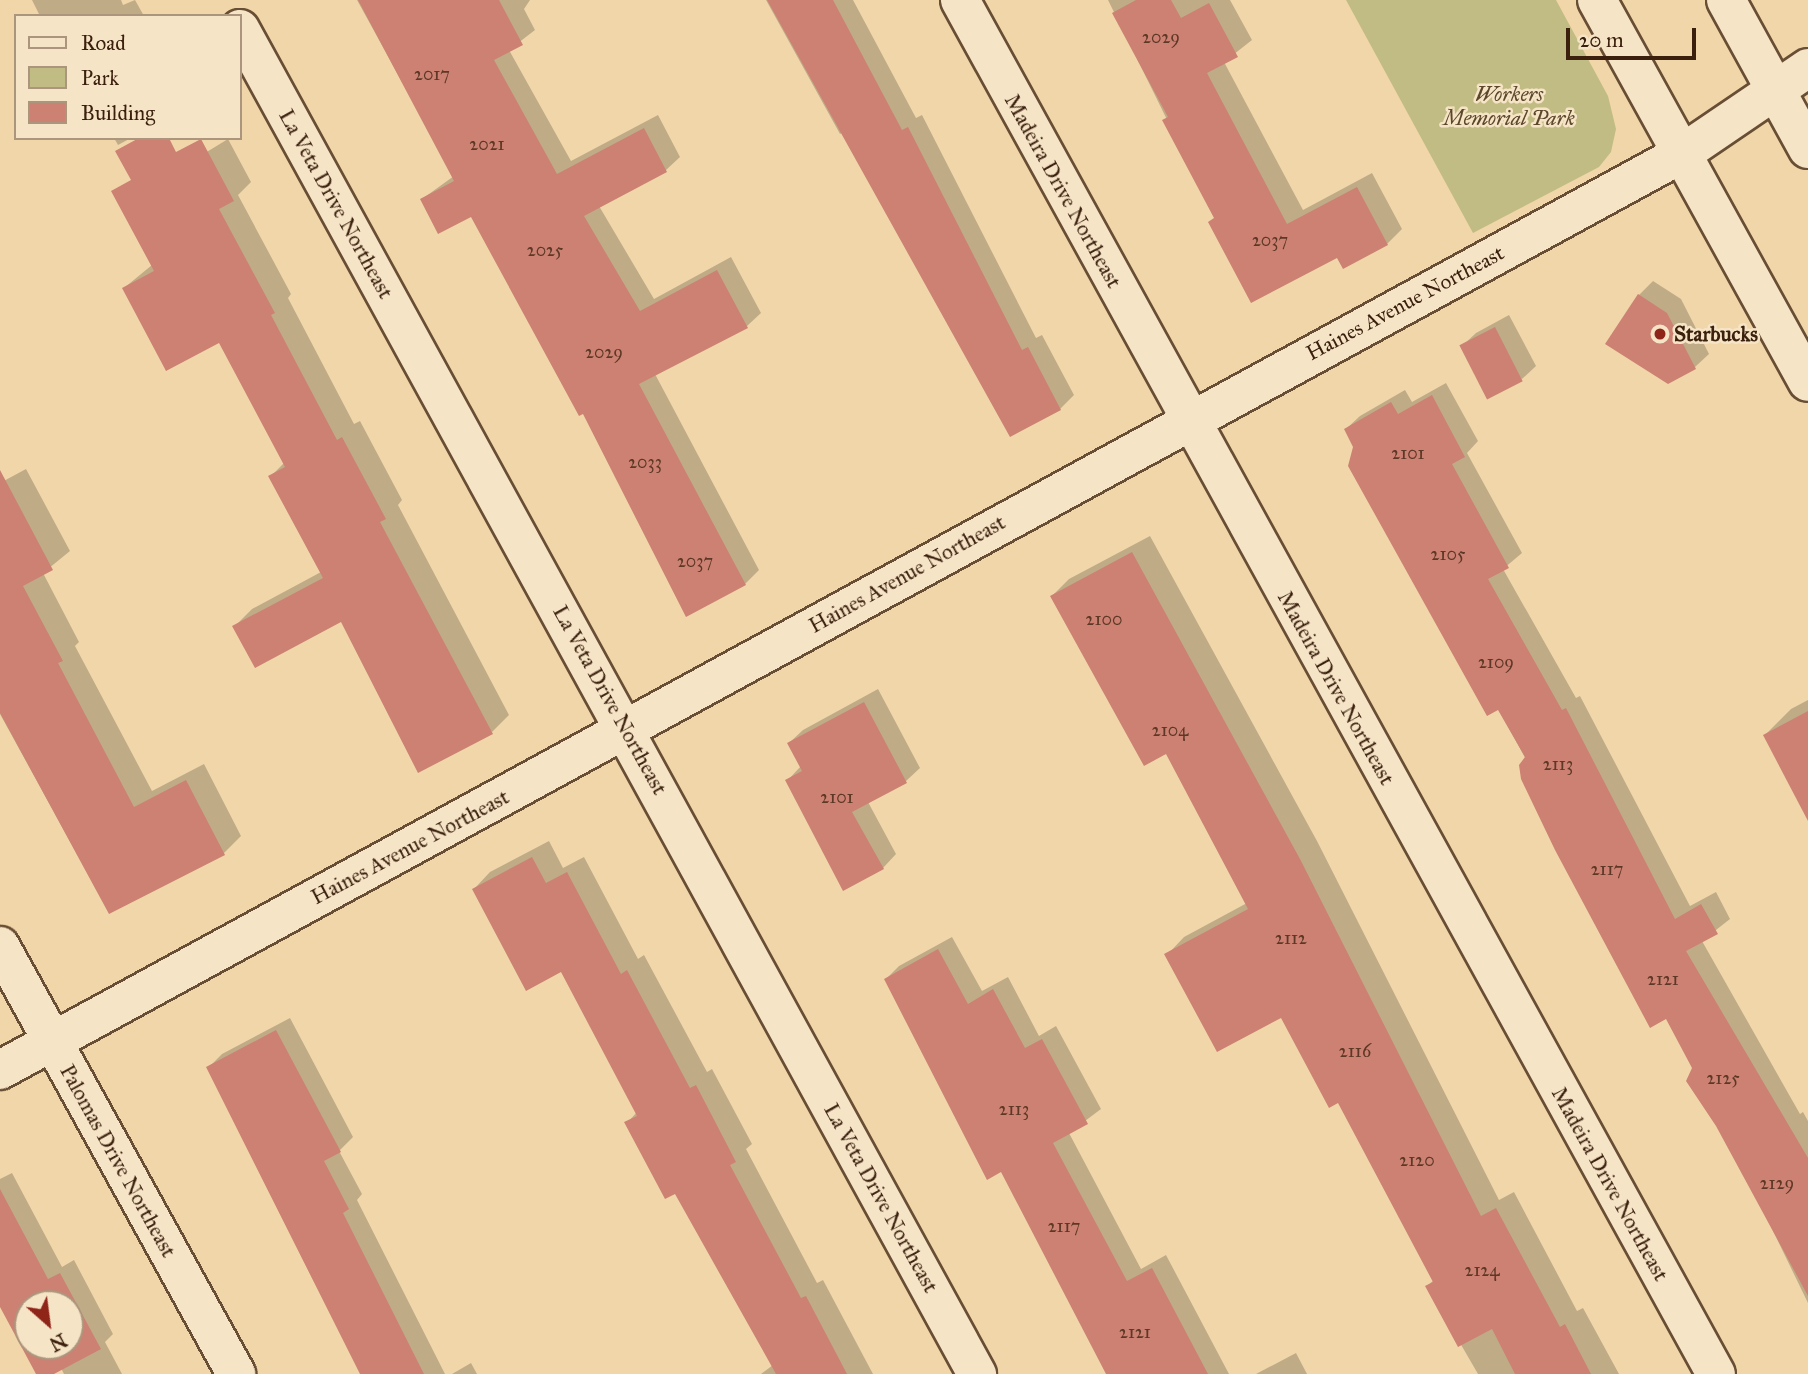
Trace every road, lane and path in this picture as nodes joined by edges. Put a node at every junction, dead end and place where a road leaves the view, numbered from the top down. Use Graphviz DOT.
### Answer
graph roads {
  1 [pos="960,0"];
  2 [pos="1597,0"];
  3 [pos="1726,0"];
  4 [pos="242,33"];
  5 [pos="1808,68"];
  6 [pos="1775,88"];
  7 [pos="1808,149"];
  8 [pos="1683,153"];
  9 [pos="1808,383"];
  10 [pos="1188,419"];
  11 [pos="626,729"];
  12 [pos="0,946"];
  13 [pos="51,1042"];
  14 [pos="0,1070"];
  15 [pos="236,1374"];
  16 [pos="976,1374"];
  17 [pos="1716,1374"];
  1 -- 10 [label="street, Madeira Drive Northeast"];
  2 -- 8 [label="street"];
  3 -- 6 [label="street"];
  4 -- 11 [label="street, La Veta Drive Northeast"];
  5 -- 6 [label="street, Haines Avenue Northeast"];
  6 -- 7 [label="street"];
  6 -- 8 [label="street, Haines Avenue Northeast"];
  8 -- 9 [label="street"];
  8 -- 10 [label="street, Haines Avenue Northeast"];
  10 -- 11 [label="street, Haines Avenue Northeast"];
  10 -- 17 [label="street, Madeira Drive Northeast"];
  11 -- 13 [label="street, Haines Avenue Northeast"];
  11 -- 16 [label="street, La Veta Drive Northeast"];
  12 -- 13 [label="street, Palomas Drive Northeast"];
  13 -- 14 [label="street, Haines Avenue Northeast"];
  13 -- 15 [label="street, Palomas Drive Northeast"];
}
